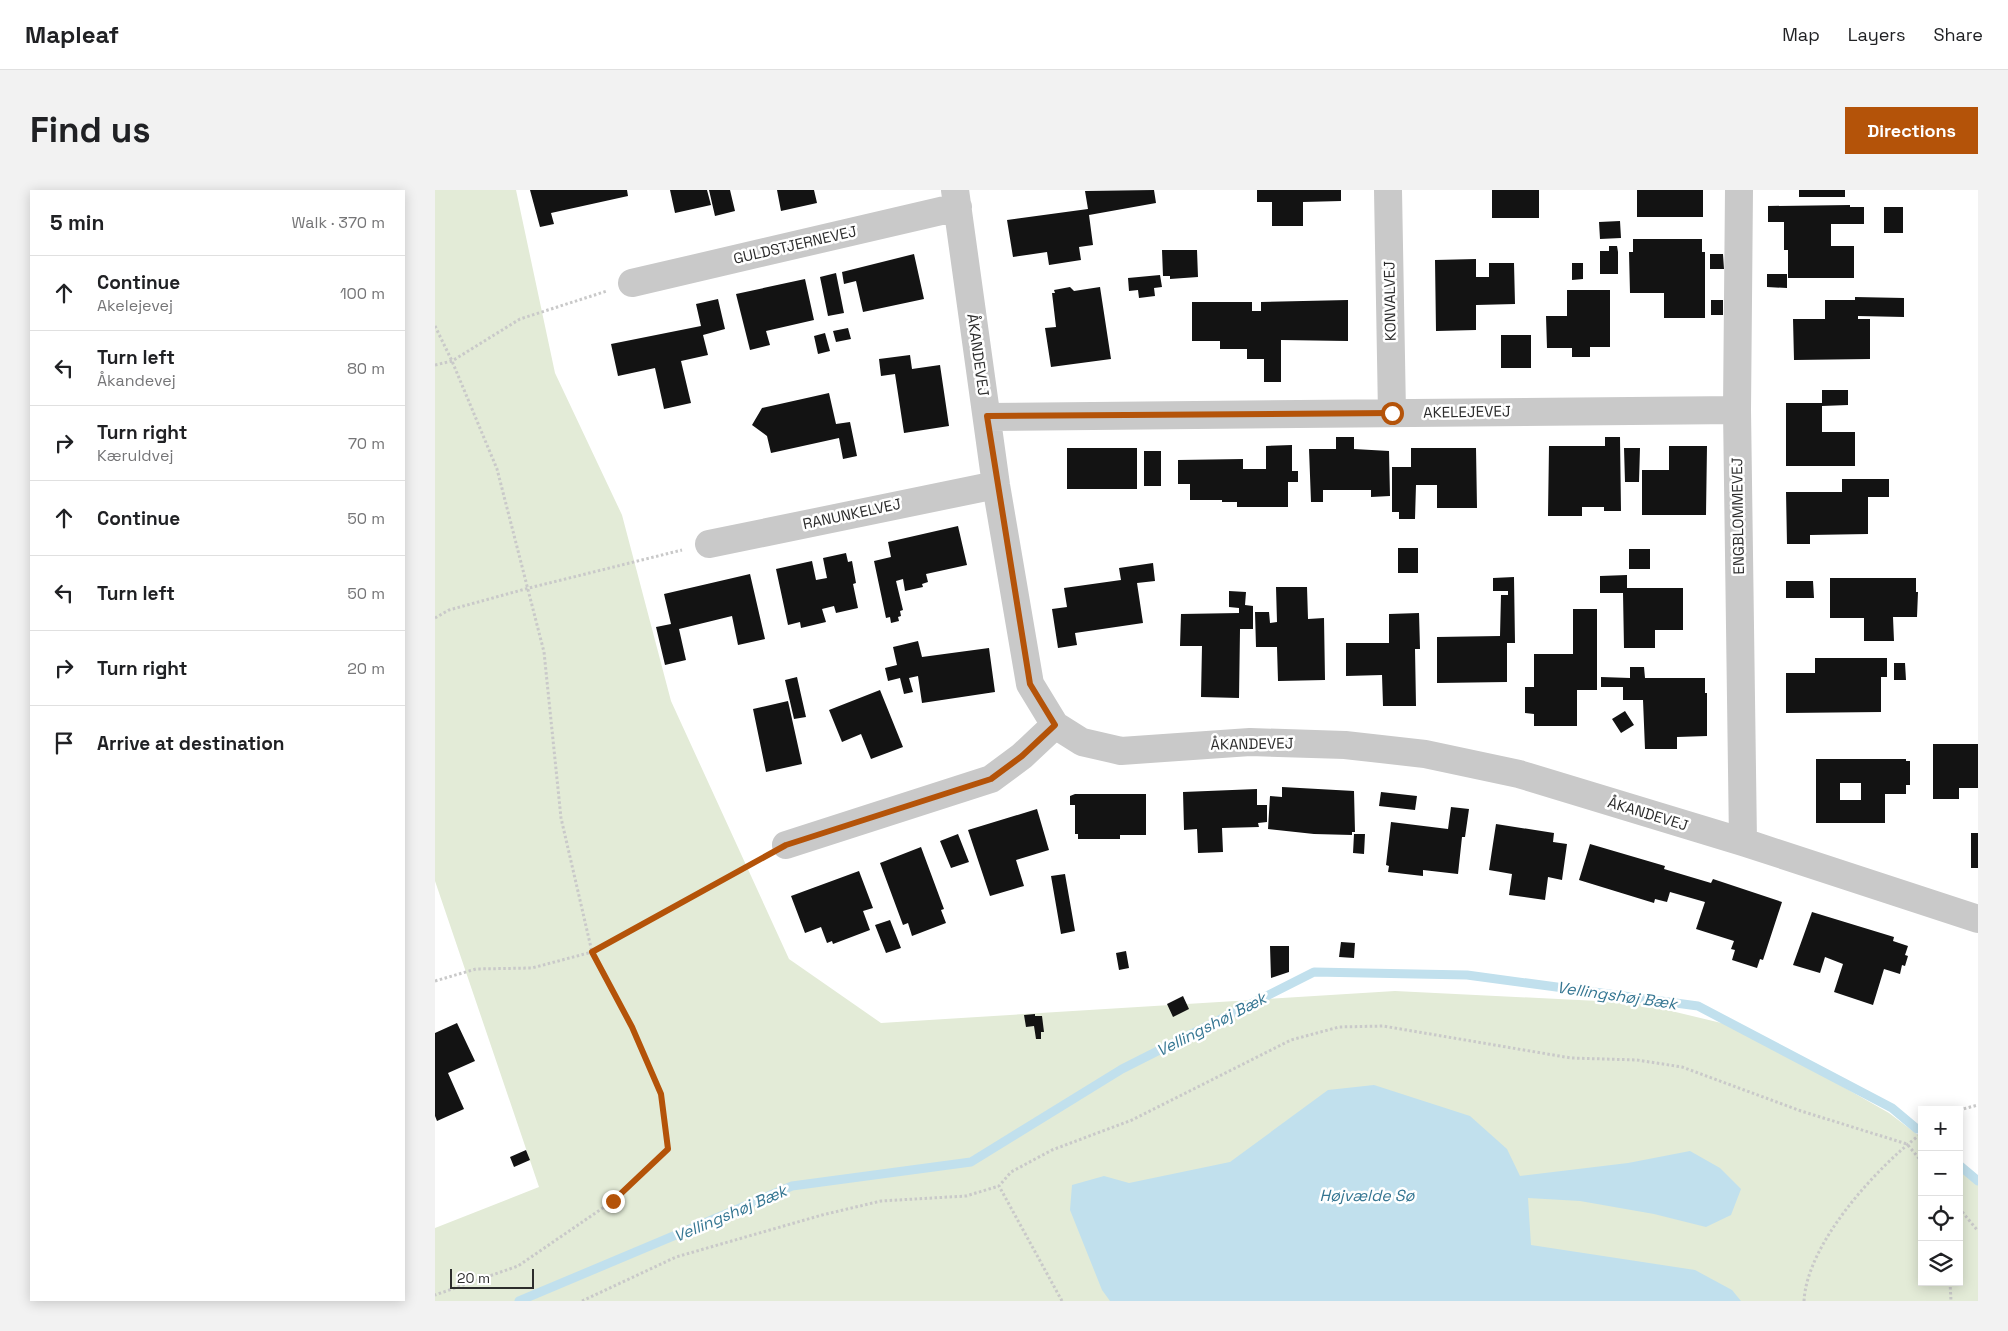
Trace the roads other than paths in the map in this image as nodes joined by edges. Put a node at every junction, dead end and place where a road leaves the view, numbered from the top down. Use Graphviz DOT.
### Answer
graph roads {
  1 [pos="1388,190"];
  2 [pos="1739,190"];
  3 [pos="957,199"];
  4 [pos="632,283"];
  5 [pos="1737,410"];
  6 [pos="1392,413"];
  7 [pos="987,416"];
  8 [pos="996,485"];
  9 [pos="709,544"];
  10 [pos="1055,725"];
  11 [pos="1743,842"];
  12 [pos="786,845"];
  13 [pos="1978,919"];
  1 -- 6 [label="street, KONVALVEJ"];
  2 -- 5 [label="street, ENGBLOMMEVEJ"];
  3 -- 4 [label="street, GULDSTJERNEVEJ"];
  3 -- 7 [label="street, ÅKANDEVEJ"];
  5 -- 6 [label="street, AKELEJEVEJ"];
  5 -- 11 [label="street, ENGBLOMMEVEJ"];
  6 -- 7 [label="street, AKELEJEVEJ"];
  7 -- 8 [label="street, ÅKANDEVEJ"];
  8 -- 9 [label="street, RANUNKELVEJ"];
  8 -- 10 [label="street, ÅKANDEVEJ"];
  10 -- 11 [label="street, ÅKANDEVEJ"];
  10 -- 12 [label="street"];
  11 -- 13 [label="street, ÅKANDEVEJ"];
}
